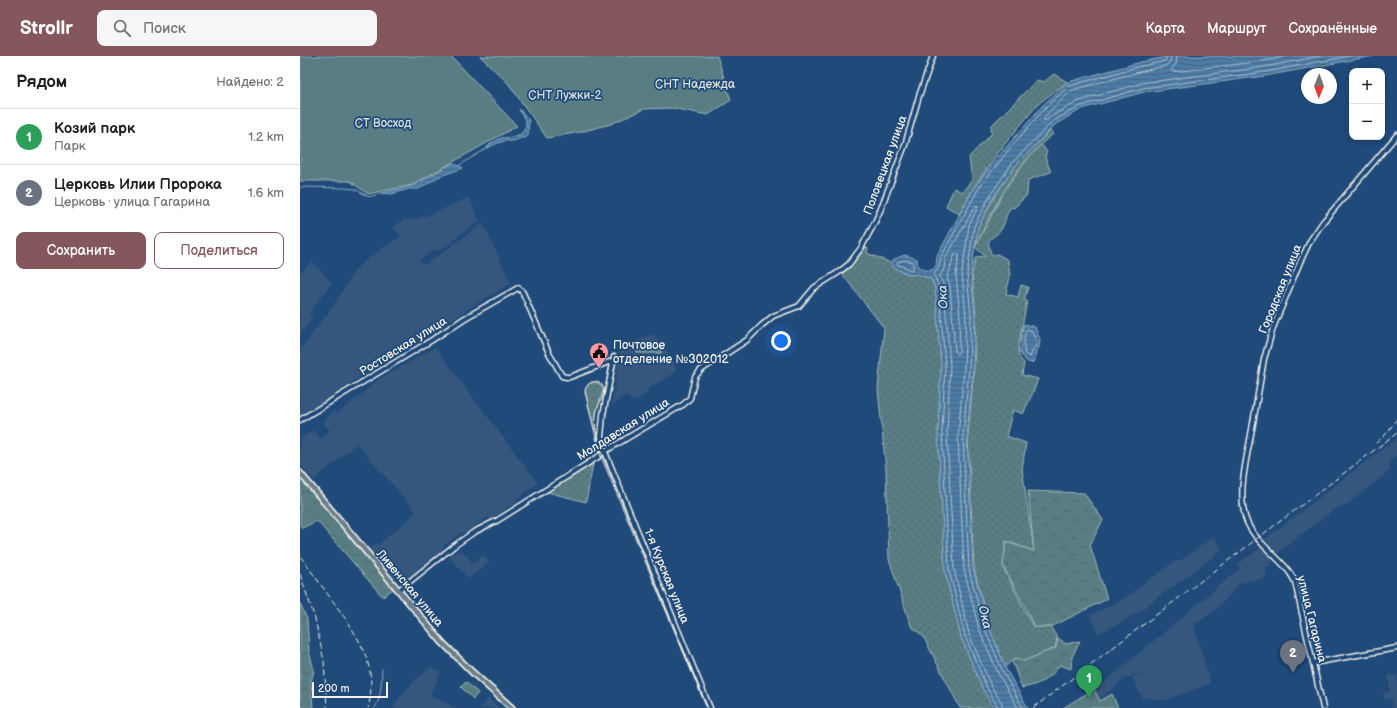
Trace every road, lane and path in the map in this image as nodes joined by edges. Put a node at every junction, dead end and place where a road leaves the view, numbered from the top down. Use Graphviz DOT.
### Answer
graph roads {
  1 [pos="933,56"];
  2 [pos="1397,135"];
  3 [pos="839,272"];
  4 [pos="614,359"];
  5 [pos="300,420"];
  6 [pos="604,452"];
  7 [pos="300,473"];
  8 [pos="1243,479"];
  9 [pos="399,590"];
  10 [pos="1397,648"];
  11 [pos="1313,663"];
  12 [pos="512,708"];
  13 [pos="710,708"];
  14 [pos="1323,708"];
  1 -- 3 [label="street, Половецкая улица"];
  2 -- 8 [label="street, Городская улица"];
  3 -- 6 [label="street, Молдавская улица"];
  4 -- 5 [label="street, Ростовская улица"];
  4 -- 6 [label="street, 1-я Курская улица"];
  6 -- 9 [label="street, Молдавская улица"];
  6 -- 13 [label="street, 1-я Курская улица"];
  7 -- 9 [label="main road, Ливенская улица"];
  8 -- 11 [label="street, улица Гагарина"];
  9 -- 12 [label="main road, Ливенская улица"];
  10 -- 11 [label="street"];
  11 -- 14 [label="street, улица Гагарина"];
}
